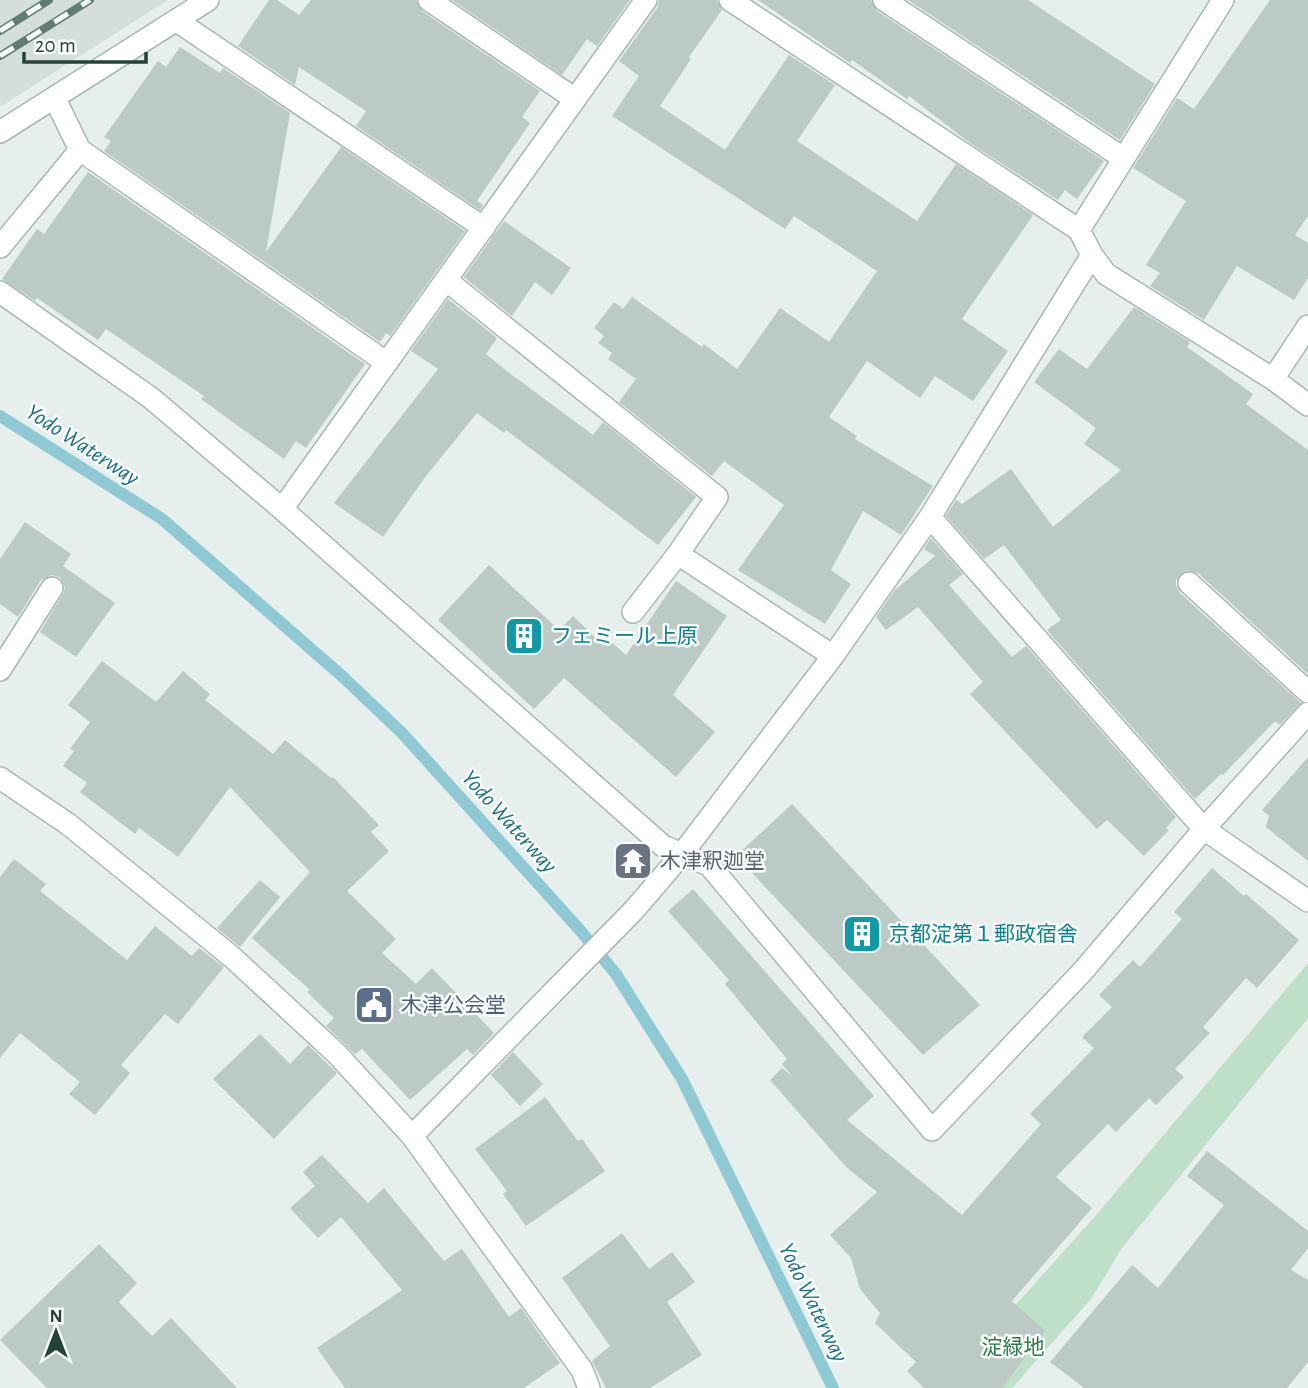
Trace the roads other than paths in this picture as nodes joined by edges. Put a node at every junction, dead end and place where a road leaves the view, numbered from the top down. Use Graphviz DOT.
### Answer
graph roads {
  1 [pos="208,0"];
  2 [pos="429,0"];
  3 [pos="646,0"];
  4 [pos="730,0"];
  5 [pos="884,0"];
  6 [pos="1223,0"];
  7 [pos="177,21"];
  8 [pos="55,99"];
  9 [pos="575,99"];
  10 [pos="0,132"];
  11 [pos="80,150"];
  12 [pos="1123,159"];
  13 [pos="484,228"];
  14 [pos="1079,230"];
  15 [pos="0,247"];
  16 [pos="1092,255"];
  17 [pos="446,280"];
  18 [pos="0,292"];
  19 [pos="1308,326"];
  20 [pos="387,363"];
  21 [pos="1273,379"];
  22 [pos="1308,405"];
  23 [pos="282,509"];
  24 [pos="930,517"];
  25 [pos="678,554"];
  26 [pos="1189,583"];
  27 [pos="52,588"];
  28 [pos="633,612"];
  29 [pos="833,656"];
  30 [pos="0,670"];
  31 [pos="1308,692"];
  32 [pos="1308,713"];
  33 [pos="0,778"];
  34 [pos="1204,829"];
  35 [pos="682,854"];
  36 [pos="1308,901"];
  37 [pos="412,1136"];
  38 [pos="589,1388"];
  1 -- 7 [label="street"];
  2 -- 9 [label="street"];
  3 -- 9 [label="street"];
  4 -- 14 [label="street"];
  5 -- 12 [label="street"];
  6 -- 12 [label="street"];
  7 -- 8 [label="street"];
  7 -- 13 [label="street"];
  8 -- 10 [label="street"];
  8 -- 11 [label="street"];
  9 -- 13 [label="street"];
  11 -- 15 [label="street"];
  11 -- 20 [label="street"];
  12 -- 14 [label="street"];
  13 -- 17 [label="street"];
  14 -- 16 [label="street"];
  16 -- 21 [label="street"];
  16 -- 24 [label="street"];
  17 -- 20 [label="street"];
  17 -- 25 [label="street"];
  18 -- 23 [label="street"];
  19 -- 21 [label="street"];
  20 -- 23 [label="street"];
  21 -- 22 [label="street"];
  23 -- 35 [label="street"];
  24 -- 29 [label="street"];
  24 -- 34 [label="street"];
  25 -- 28 [label="street"];
  25 -- 29 [label="street"];
  26 -- 31 [label="street"];
  27 -- 30 [label="street"];
  29 -- 35 [label="street"];
  32 -- 34 [label="street"];
  33 -- 37 [label="street"];
  34 -- 35 [label="street"];
  34 -- 36 [label="street"];
  35 -- 37 [label="street"];
  37 -- 38 [label="street"];
}
